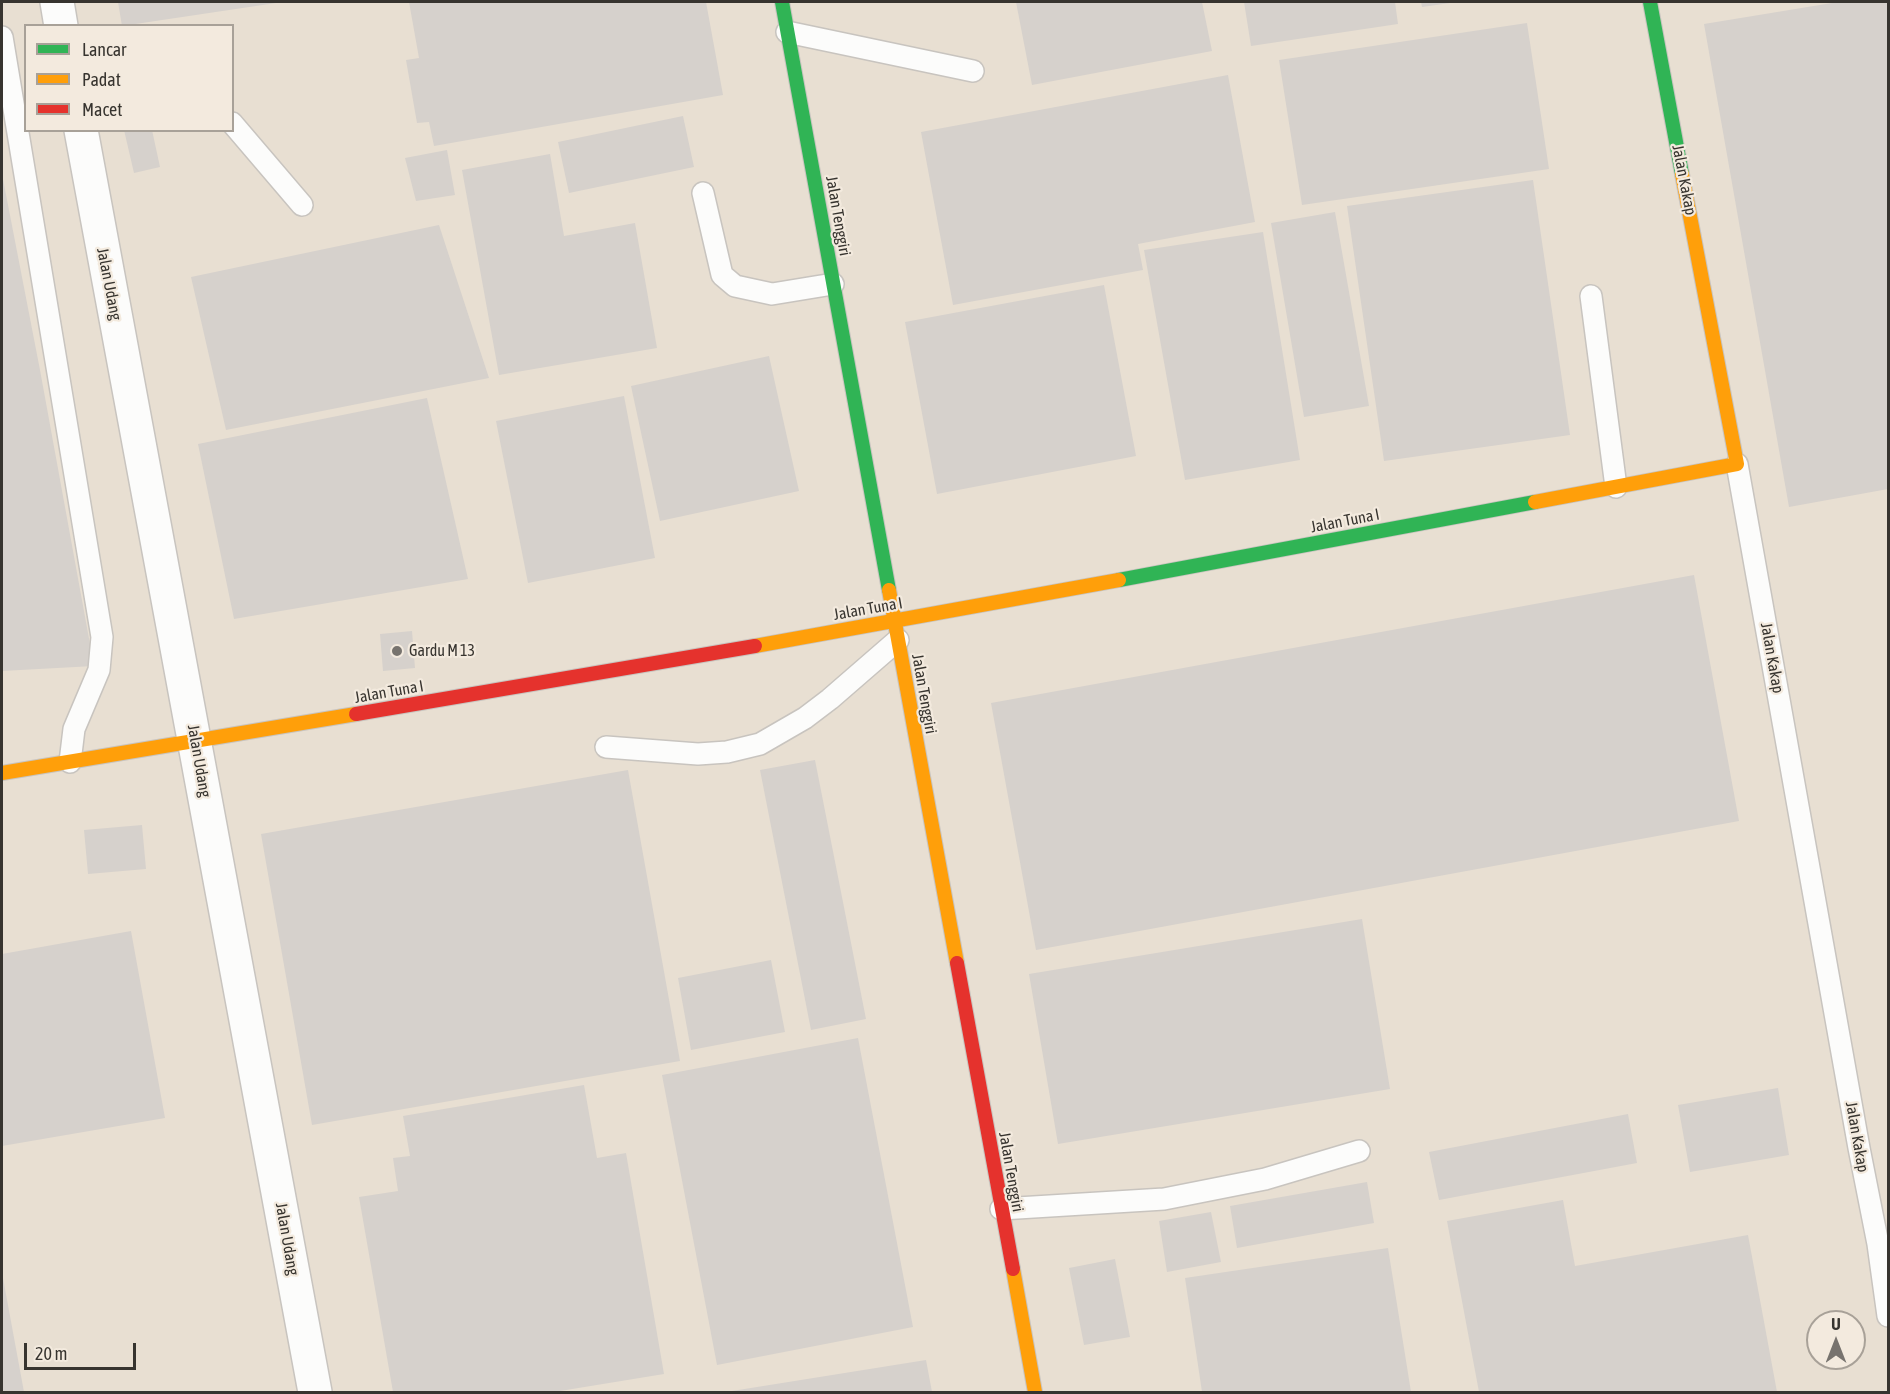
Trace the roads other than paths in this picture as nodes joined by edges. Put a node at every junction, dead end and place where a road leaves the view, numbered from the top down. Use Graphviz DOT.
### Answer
graph roads {
  1 [pos="57,2"];
  2 [pos="782,2"];
  3 [pos="1650,2"];
  4 [pos="61,24"];
  5 [pos="788,33"];
  6 [pos="2,37"];
  7 [pos="973,71"];
  8 [pos="234,125"];
  9 [pos="81,132"];
  10 [pos="703,193"];
  11 [pos="302,205"];
  12 [pos="833,284"];
  13 [pos="1591,296"];
  14 [pos="1737,464"];
  15 [pos="1616,488"];
  16 [pos="896,631"];
  17 [pos="196,742"];
  18 [pos="606,747"];
  19 [pos="70,762"];
  20 [pos="2,773"];
  21 [pos="1359,1151"];
  22 [pos="1001,1209"];
  23 [pos="1888,1316"];
  24 [pos="315,1392"];
  25 [pos="1035,1392"];
  1 -- 4 [label="street"];
  2 -- 5 [label="street, Jalan Tenggiri"];
  3 -- 14 [label="street, Jalan Kakap"];
  5 -- 7 [label="lane"];
  5 -- 12 [label="street, Jalan Tenggiri"];
  6 -- 19 [label="lane"];
  8 -- 11 [label="lane"];
  9 -- 17 [label="street, Jalan Udang"];
  10 -- 12 [label="lane"];
  12 -- 16 [label="street, Jalan Tenggiri"];
  13 -- 15 [label="lane"];
  14 -- 15 [label="street, Jalan Tuna I"];
  14 -- 23 [label="lane, Jalan Kakap"];
  15 -- 16 [label="street, Jalan Tuna I"];
  16 -- 17 [label="street, Jalan Tuna I"];
  16 -- 18 [label="lane"];
  16 -- 22 [label="street, Jalan Tenggiri"];
  17 -- 19 [label="street, Jalan Tuna I"];
  17 -- 24 [label="street, Jalan Udang"];
  19 -- 20 [label="street, Jalan Tuna I"];
  21 -- 22 [label="lane"];
  22 -- 25 [label="street, Jalan Tenggiri"];
}
